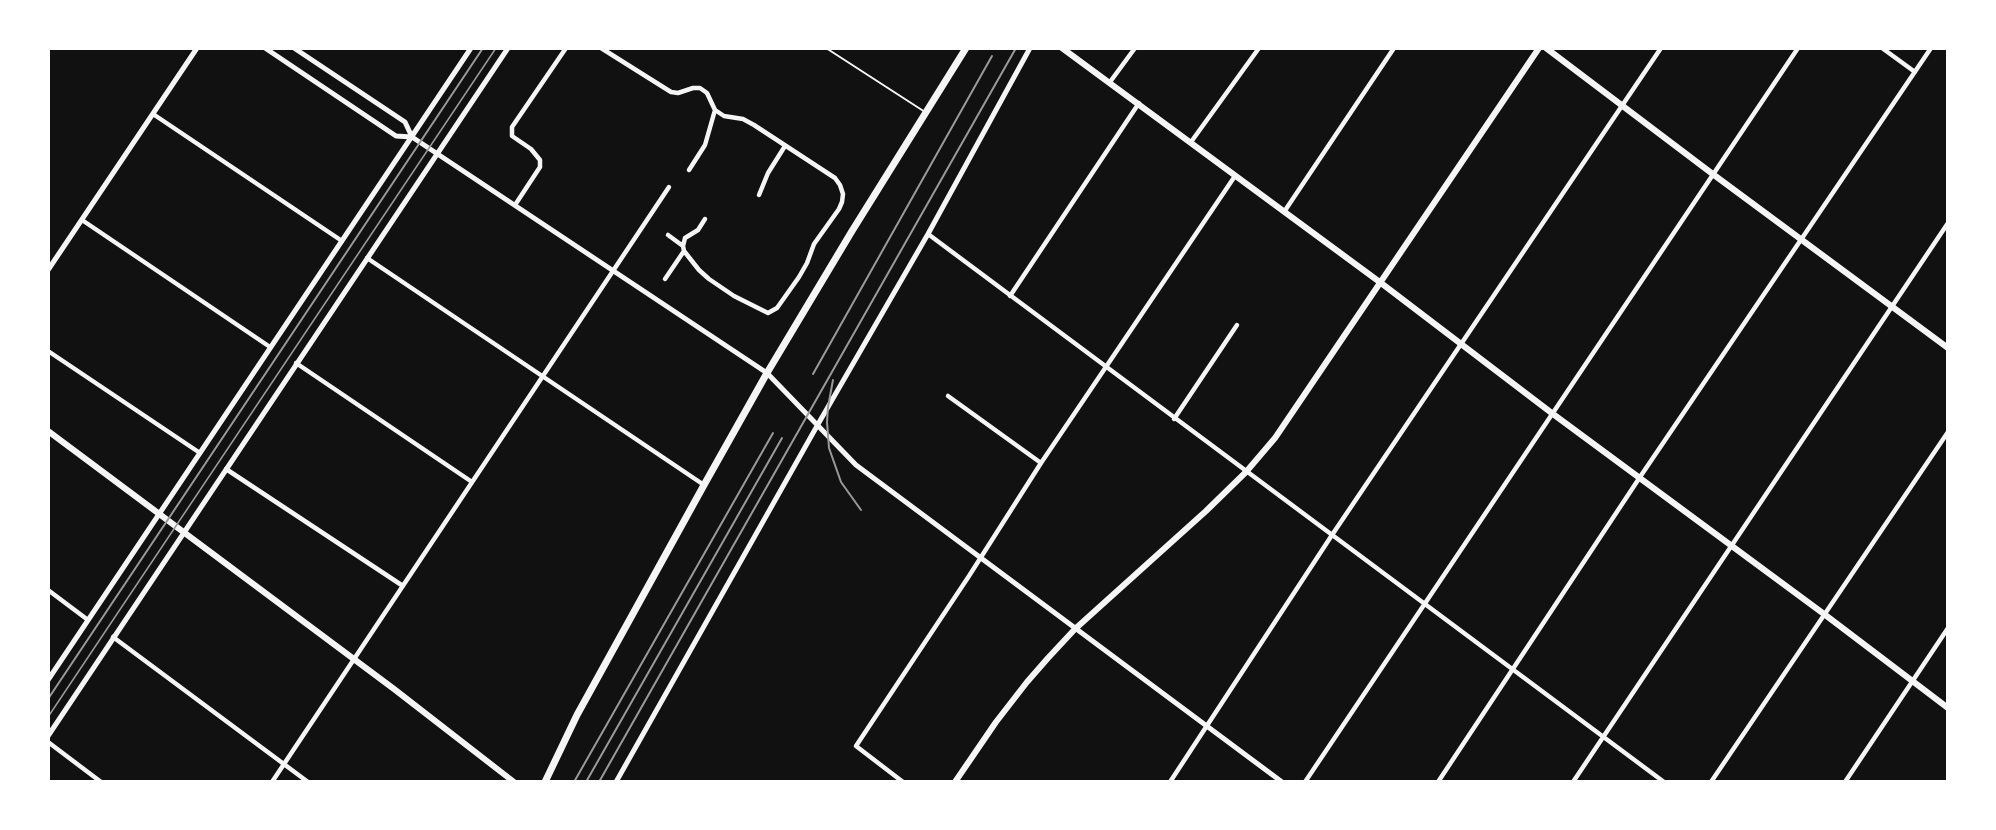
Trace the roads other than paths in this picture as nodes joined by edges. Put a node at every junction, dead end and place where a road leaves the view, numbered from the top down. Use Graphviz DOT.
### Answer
graph roads {
  1 [pos="197,48"];
  2 [pos="265,48"];
  3 [pos="294,48"];
  4 [pos="471,48"];
  5 [pos="508,48"];
  6 [pos="566,48"];
  7 [pos="601,48"];
  8 [pos="826,48"];
  9 [pos="966,48"];
  10 [pos="1030,48"];
  11 [pos="1062,48"];
  12 [pos="1135,48"];
  13 [pos="1259,48"];
  14 [pos="1394,48"];
  15 [pos="1539,48"];
  16 [pos="1546,48"];
  17 [pos="1660,48"];
  18 [pos="1798,48"];
  19 [pos="1882,48"];
  20 [pos="1931,48"];
  21 [pos="1915,72"];
  22 [pos="1110,82"];
  23 [pos="1138,103"];
  24 [pos="1622,106"];
  25 [pos="715,110"];
  26 [pos="926,113"];
  27 [pos="153,114"];
  28 [pos="412,136"];
  29 [pos="1191,142"];
  30 [pos="785,146"];
  31 [pos="438,154"];
  32 [pos="689,170"];
  33 [pos="1713,175"];
  34 [pos="1235,176"];
  35 [pos="669,187"];
  36 [pos="759,195"];
  37 [pos="515,205"];
  38 [pos="1284,212"];
  39 [pos="705,219"];
  40 [pos="82,220"];
  41 [pos="1948,223"];
  42 [pos="928,234"];
  43 [pos="668,235"];
  44 [pos="1803,240"];
  45 [pos="342,241"];
  46 [pos="683,249"];
  47 [pos="367,258"];
  48 [pos="48,270"];
  49 [pos="613,270"];
  50 [pos="665,279"];
  51 [pos="1381,283"];
  52 [pos="1010,296"];
  53 [pos="1893,306"];
  54 [pos="1237,325"];
  55 [pos="1462,344"];
  56 [pos="270,347"];
  57 [pos="1948,348"];
  58 [pos="48,351"];
  59 [pos="296,363"];
  60 [pos="1106,367"];
  61 [pos="767,373"];
  62 [pos="543,376"];
  63 [pos="948,396"];
  64 [pos="1553,414"];
  65 [pos="1174,419"];
  66 [pos="817,426"];
  67 [pos="48,431"];
  68 [pos="1948,432"];
  69 [pos="200,453"];
  70 [pos="1041,463"];
  71 [pos="226,469"];
  72 [pos="1246,472"];
  73 [pos="1640,477"];
  74 [pos="472,482"];
  75 [pos="704,485"];
  76 [pos="158,514"];
  77 [pos="184,533"];
  78 [pos="1332,535"];
  79 [pos="1732,546"];
  80 [pos="980,559"];
  81 [pos="403,586"];
  82 [pos="48,590"];
  83 [pos="1425,604"];
  84 [pos="1824,614"];
  85 [pos="88,620"];
  86 [pos="1948,628"];
  87 [pos="1076,629"];
  88 [pos="113,637"];
  89 [pos="354,659"];
  90 [pos="1513,670"];
  91 [pos="48,680"];
  92 [pos="1912,681"];
  93 [pos="1948,708"];
  94 [pos="1208,726"];
  95 [pos="48,735"];
  96 [pos="1603,737"];
  97 [pos="48,742"];
  98 [pos="284,764"];
  99 [pos="101,782"];
  100 [pos="272,782"];
  101 [pos="308,782"];
  102 [pos="514,782"];
  103 [pos="544,782"];
  104 [pos="616,782"];
  105 [pos="903,782"];
  106 [pos="956,782"];
  107 [pos="1170,782"];
  108 [pos="1282,782"];
  109 [pos="1305,782"];
  110 [pos="1438,782"];
  111 [pos="1573,782"];
  112 [pos="1664,782"];
  113 [pos="1711,782"];
  114 [pos="1845,782"];
  1 -- 27 [label="street"];
  2 -- 28 [label="street"];
  3 -- 28 [label="street"];
  4 -- 28 [label="street"];
  5 -- 31 [label="street"];
  6 -- 37 [label="street"];
  7 -- 25 [label="street"];
  8 -- 26 [label="lane"];
  9 -- 26 [label="main road"];
  10 -- 42 [label="street"];
  11 -- 22 [label="main road"];
  12 -- 22 [label="street"];
  13 -- 29 [label="street"];
  14 -- 38 [label="street"];
  15 -- 51 [label="main road"];
  16 -- 24 [label="main road"];
  17 -- 24 [label="street"];
  18 -- 33 [label="street"];
  19 -- 21 [label="street"];
  20 -- 21 [label="street"];
  21 -- 44 [label="street"];
  22 -- 23 [label="main road"];
  23 -- 29 [label="main road"];
  23 -- 52 [label="street"];
  24 -- 33 [label="main road"];
  24 -- 55 [label="street"];
  25 -- 30 [label="street"];
  25 -- 32 [label="street"];
  26 -- 61 [label="main road"];
  27 -- 40 [label="street"];
  27 -- 45 [label="street"];
  28 -- 31 [label="street"];
  28 -- 45 [label="street"];
  29 -- 34 [label="main road"];
  30 -- 36 [label="street"];
  30 -- 46 [label="street"];
  31 -- 37 [label="street"];
  31 -- 47 [label="street"];
  33 -- 44 [label="main road"];
  33 -- 64 [label="street"];
  34 -- 38 [label="main road"];
  34 -- 60 [label="street"];
  35 -- 49 [label="street"];
  37 -- 49 [label="street"];
  38 -- 51 [label="main road"];
  39 -- 46 [label="street"];
  40 -- 48 [label="street"];
  40 -- 56 [label="street"];
  41 -- 53 [label="street"];
  42 -- 52 [label="street"];
  42 -- 66 [label="street"];
  43 -- 46 [label="street"];
  44 -- 53 [label="main road"];
  44 -- 73 [label="street"];
  45 -- 56 [label="street"];
  46 -- 50 [label="street"];
  47 -- 59 [label="street"];
  47 -- 62 [label="street"];
  49 -- 61 [label="street"];
  49 -- 62 [label="street"];
  51 -- 55 [label="main road"];
  51 -- 72 [label="main road"];
  52 -- 60 [label="street"];
  53 -- 57 [label="main road"];
  53 -- 79 [label="street"];
  54 -- 65 [label="street"];
  55 -- 64 [label="main road"];
  55 -- 78 [label="street"];
  56 -- 69 [label="street"];
  58 -- 69 [label="street"];
  59 -- 71 [label="street"];
  59 -- 74 [label="street"];
  60 -- 65 [label="street"];
  60 -- 70 [label="street"];
  61 -- 66 [label="street"];
  61 -- 75 [label="main road"];
  62 -- 74 [label="street"];
  62 -- 75 [label="street"];
  63 -- 70 [label="street"];
  64 -- 73 [label="main road"];
  64 -- 83 [label="street"];
  65 -- 72 [label="street"];
  66 -- 80 [label="street"];
  66 -- 104 [label="street"];
  67 -- 76 [label="main road"];
  68 -- 84 [label="street"];
  69 -- 76 [label="street"];
  70 -- 80 [label="street"];
  71 -- 77 [label="street"];
  71 -- 81 [label="street"];
  72 -- 78 [label="street"];
  72 -- 87 [label="main road"];
  73 -- 79 [label="main road"];
  73 -- 90 [label="street"];
  74 -- 81 [label="street"];
  75 -- 103 [label="main road"];
  76 -- 77 [label="main road"];
  76 -- 85 [label="street"];
  77 -- 88 [label="street"];
  77 -- 89 [label="main road"];
  78 -- 83 [label="street"];
  78 -- 94 [label="street"];
  79 -- 84 [label="main road"];
  79 -- 96 [label="street"];
  80 -- 87 [label="street"];
  80 -- 105 [label="street"];
  81 -- 89 [label="street"];
  82 -- 85 [label="street"];
  83 -- 90 [label="street"];
  83 -- 109 [label="street"];
  84 -- 92 [label="main road"];
  84 -- 113 [label="street"];
  85 -- 91 [label="street"];
  86 -- 92 [label="street"];
  87 -- 94 [label="street"];
  87 -- 106 [label="main road"];
  88 -- 95 [label="street"];
  88 -- 98 [label="street"];
  89 -- 98 [label="street"];
  89 -- 102 [label="main road"];
  90 -- 96 [label="street"];
  90 -- 110 [label="street"];
  92 -- 93 [label="main road"];
  92 -- 114 [label="street"];
  94 -- 107 [label="street"];
  94 -- 108 [label="street"];
  96 -- 111 [label="street"];
  96 -- 112 [label="street"];
  97 -- 99 [label="street"];
  98 -- 100 [label="street"];
  98 -- 101 [label="street"];
}
